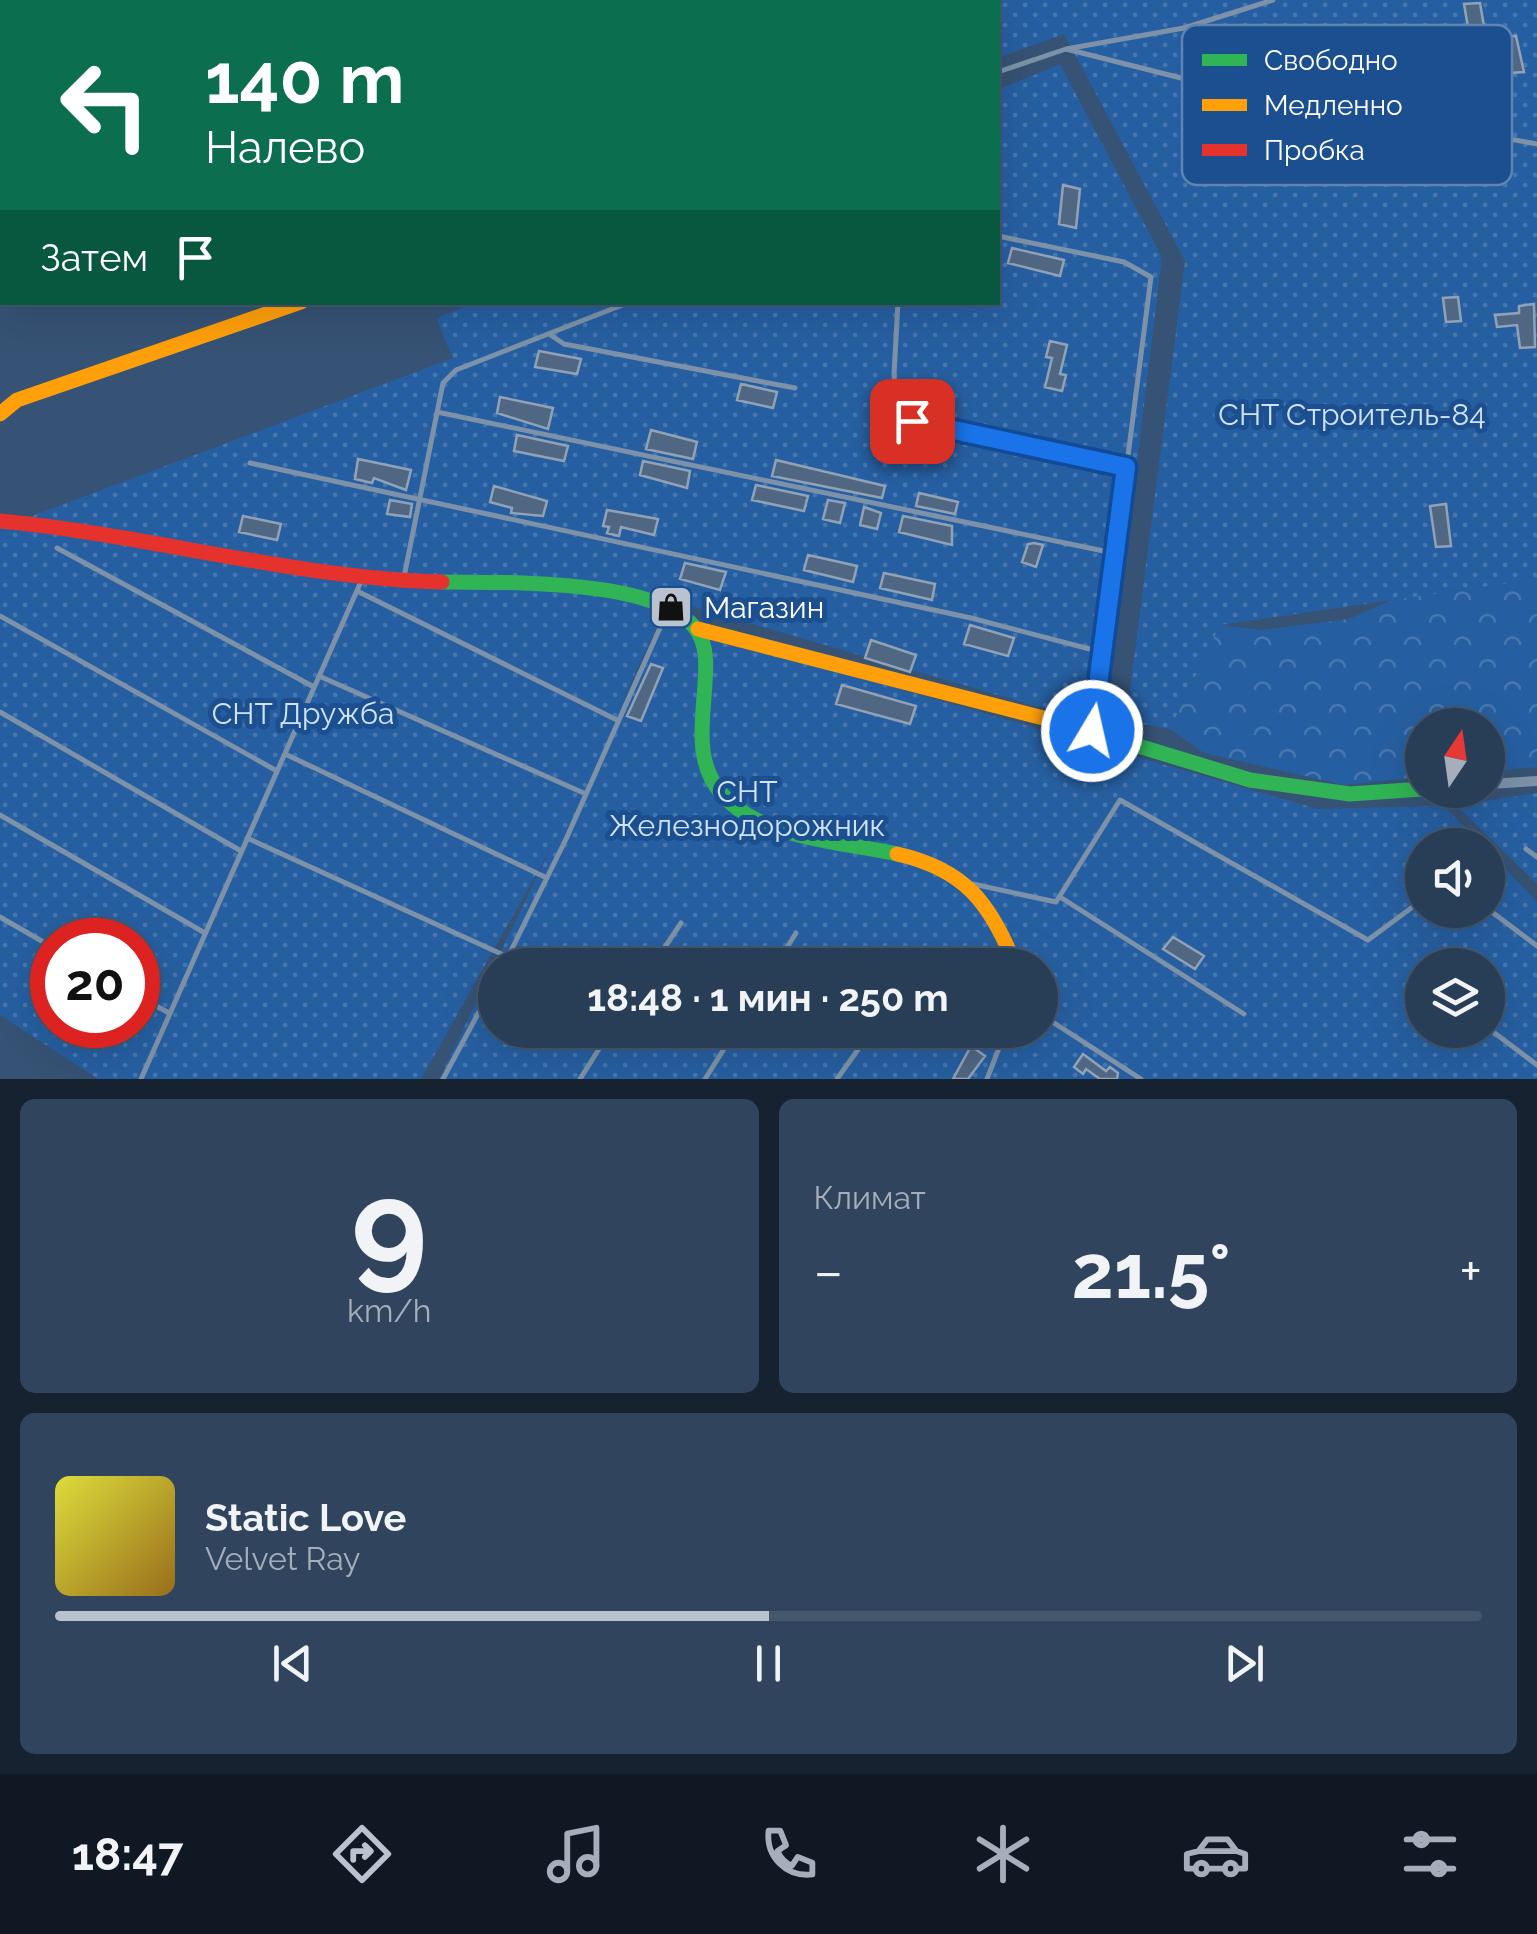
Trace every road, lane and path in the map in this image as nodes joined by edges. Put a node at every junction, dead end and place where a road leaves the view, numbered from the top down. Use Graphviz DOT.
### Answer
graph roads {
  1 [pos="1273,0"];
  2 [pos="1194,25"];
  3 [pos="1182,28"];
  4 [pos="1066,48"];
  5 [pos="1000,71"];
  6 [pos="1182,76"];
  7 [pos="1512,140"];
  8 [pos="1537,144"];
  9 [pos="1000,236"];
  10 [pos="292,305"];
  11 [pos="622,305"];
  12 [pos="898,305"];
  13 [pos="549,334"];
  14 [pos="795,388"];
  15 [pos="437,412"];
  16 [pos="0,414"];
  17 [pos="250,462"];
  18 [pos="1126,467"];
  19 [pos="420,498"];
  20 [pos="0,521"];
  21 [pos="57,548"];
  22 [pos="1118,554"];
  23 [pos="364,574"];
  24 [pos="404,580"];
  25 [pos="357,591"];
  26 [pos="657,606"];
  27 [pos="0,616"];
  28 [pos="698,629"];
  29 [pos="1105,652"];
  30 [pos="319,676"];
  31 [pos="314,688"];
  32 [pos="0,712"];
  33 [pos="618,720"];
  34 [pos="1092,731"];
  35 [pos="284,754"];
  36 [pos="277,771"];
  37 [pos="1537,780"];
  38 [pos="1505,783"];
  39 [pos="1405,790"];
  40 [pos="586,794"];
  41 [pos="0,816"];
  42 [pos="247,838"];
  43 [pos="1526,849"];
  44 [pos="241,852"];
  45 [pos="1537,857"];
  46 [pos="547,878"];
  47 [pos="971,884"];
  48 [pos="1060,897"];
  49 [pos="1405,913"];
  50 [pos="0,917"];
  51 [pos="1505,922"];
  52 [pos="681,923"];
  53 [pos="205,933"];
  54 [pos="796,933"];
  55 [pos="30,934"];
  56 [pos="1537,946"];
  57 [pos="488,948"];
  58 [pos="512,948"];
  59 [pos="665,948"];
  60 [pos="787,948"];
  61 [pos="1010,948"];
  62 [pos="160,1009"];
  63 [pos="169,1014"];
  64 [pos="478,1014"];
  65 [pos="1244,1014"];
  66 [pos="1058,1026"];
  67 [pos="1505,1041"];
  68 [pos="600,1048"];
  69 [pos="725,1048"];
  70 [pos="859,1048"];
  71 [pos="999,1048"];
  72 [pos="1537,1065"];
  73 [pos="141,1079"];
  74 [pos="443,1079"];
  75 [pos="580,1079"];
  76 [pos="705,1079"];
  77 [pos="837,1079"];
  78 [pos="988,1079"];
  79 [pos="1141,1079"];
  1 -- 2 [label="lane"];
  3 -- 4 [label="lane"];
  4 -- 5 [label="lane"];
  4 -- 6 [label="lane"];
  7 -- 8 [label="lane"];
  9 -- 18 [label="lane"];
  10 -- 16 [label="street"];
  11 -- 13 [label="lane"];
  12 -- 18 [label="lane"];
  13 -- 14 [label="lane"];
  13 -- 15 [label="lane"];
  15 -- 19 [label="lane"];
  15 -- 22 [label="lane"];
  17 -- 19 [label="lane"];
  18 -- 22 [label="lane"];
  19 -- 24 [label="lane"];
  19 -- 29 [label="lane"];
  20 -- 23 [label="street"];
  21 -- 31 [label="lane"];
  22 -- 29 [label="lane"];
  23 -- 24 [label="street"];
  23 -- 25 [label="lane"];
  24 -- 26 [label="street"];
  25 -- 30 [label="lane"];
  25 -- 33 [label="lane"];
  26 -- 28 [label="street"];
  26 -- 33 [label="lane"];
  27 -- 36 [label="lane"];
  28 -- 34 [label="street"];
  28 -- 47 [label="street"];
  29 -- 34 [label="lane"];
  30 -- 31 [label="lane"];
  30 -- 40 [label="lane"];
  31 -- 35 [label="lane"];
  32 -- 44 [label="lane"];
  33 -- 40 [label="lane"];
  34 -- 39 [label="street"];
  35 -- 36 [label="lane"];
  35 -- 46 [label="lane"];
  36 -- 42 [label="lane"];
  37 -- 38 [label="street"];
  40 -- 46 [label="lane"];
  41 -- 53 [label="lane"];
  42 -- 44 [label="lane"];
  42 -- 57 [label="lane"];
  43 -- 45 [label="lane"];
  44 -- 53 [label="lane"];
  46 -- 58 [label="lane"];
  47 -- 48 [label="lane"];
  47 -- 61 [label="street"];
  48 -- 49 [label="lane"];
  48 -- 65 [label="lane"];
  50 -- 55 [label="lane"];
  51 -- 56 [label="lane"];
  52 -- 59 [label="lane"];
  53 -- 63 [label="lane"];
  54 -- 60 [label="lane"];
  62 -- 63 [label="lane"];
  63 -- 73 [label="lane"];
  64 -- 74 [label="lane"];
  66 -- 79 [label="lane"];
  67 -- 72 [label="lane"];
  68 -- 75 [label="lane"];
  69 -- 76 [label="lane"];
  70 -- 77 [label="lane"];
  71 -- 78 [label="lane"];
}
